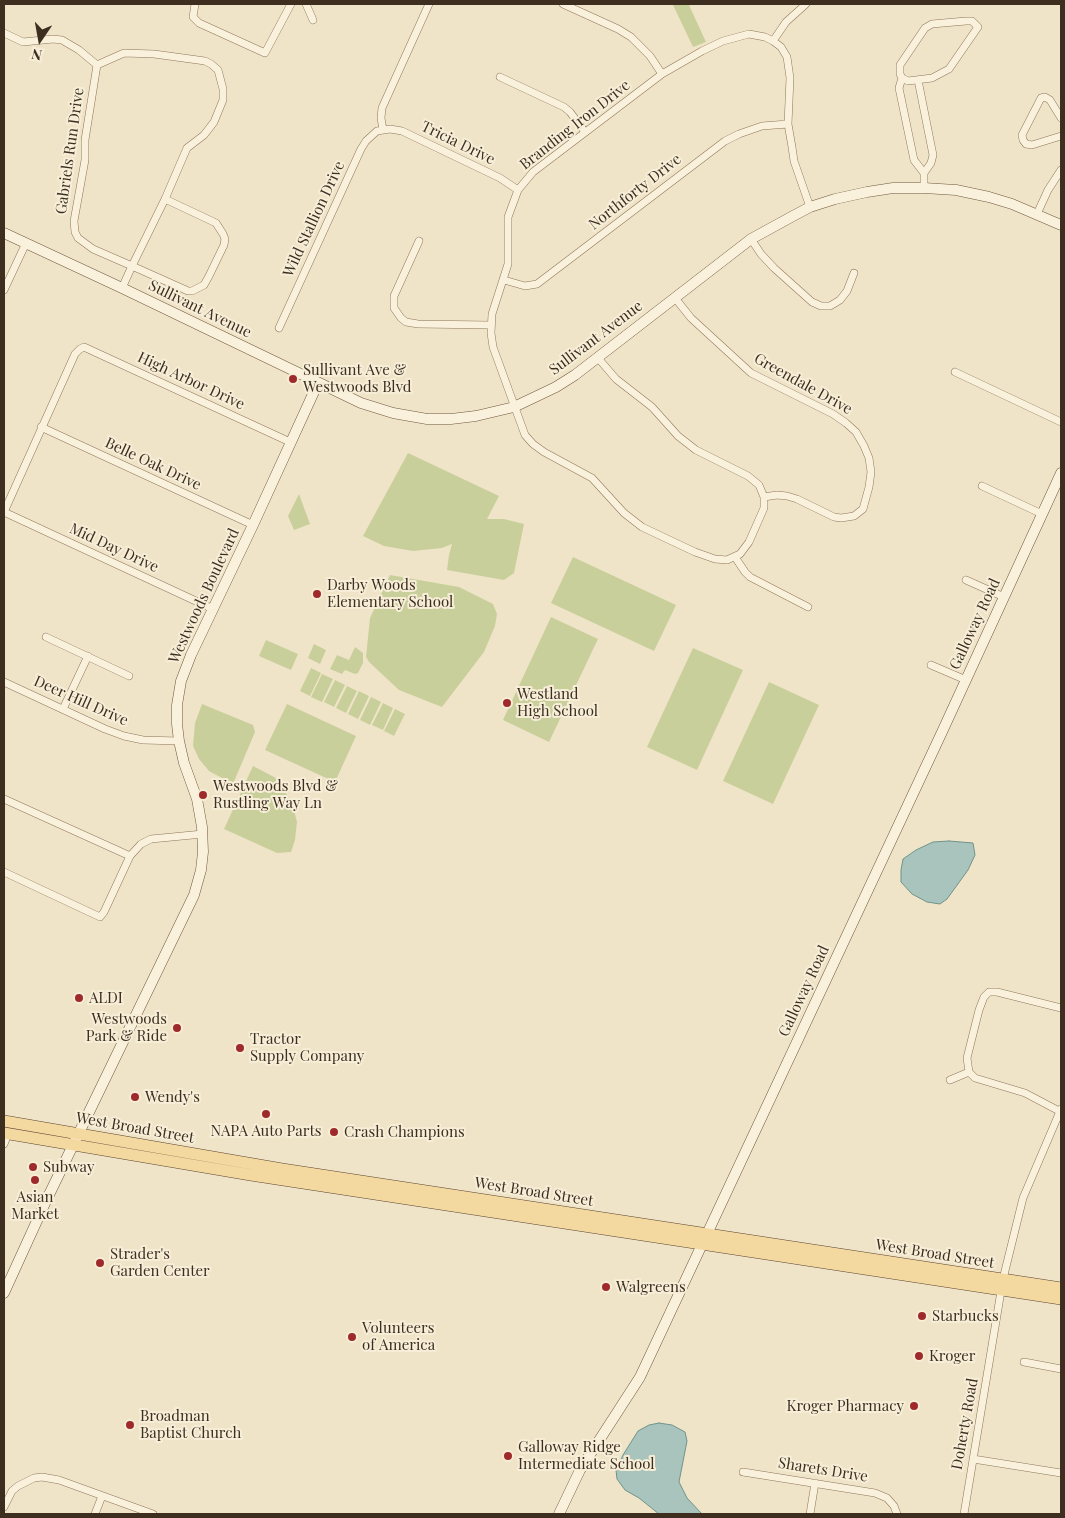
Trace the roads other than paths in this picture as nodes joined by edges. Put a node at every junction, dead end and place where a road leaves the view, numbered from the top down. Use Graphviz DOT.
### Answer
graph roads {
  1 [pos="195,4"];
  2 [pos="291,4"];
  3 [pos="306,4"];
  4 [pos="430,4"];
  5 [pos="562,4"];
  6 [pos="806,4"];
  7 [pos="313,20"];
  8 [pos="4,33"];
  9 [pos="772,41"];
  10 [pos="97,65"];
  11 [pos="662,74"];
  12 [pos="500,76"];
  13 [pos="902,78"];
  14 [pos="918,80"];
  15 [pos="1061,118"];
  16 [pos="788,124"];
  17 [pos="383,130"];
  18 [pos="585,132"];
  19 [pos="1061,136"];
  20 [pos="1061,170"];
  21 [pos="924,173"];
  22 [pos="924,188"];
  23 [pos="518,190"];
  24 [pos="165,199"];
  25 [pos="810,207"];
  26 [pos="1037,214"];
  27 [pos="1061,225"];
  28 [pos="4,233"];
  29 [pos="751,239"];
  30 [pos="418,241"];
  31 [pos="26,243"];
  32 [pos="132,266"];
  33 [pos="854,273"];
  34 [pos="504,280"];
  35 [pos="122,288"];
  36 [pos="4,290"];
  37 [pos="675,298"];
  38 [pos="490,325"];
  39 [pos="278,328"];
  40 [pos="598,358"];
  41 [pos="955,372"];
  42 [pos="318,383"];
  43 [pos="514,407"];
  44 [pos="1061,422"];
  45 [pos="41,427"];
  46 [pos="290,442"];
  47 [pos="1061,472"];
  48 [pos="982,486"];
  49 [pos="764,497"];
  50 [pos="4,512"];
  51 [pos="1042,514"];
  52 [pos="253,525"];
  53 [pos="735,557"];
  54 [pos="966,580"];
  55 [pos="1004,597"];
  56 [pos="808,606"];
  57 [pos="213,609"];
  58 [pos="46,636"];
  59 [pos="88,656"];
  60 [pos="931,665"];
  61 [pos="129,676"];
  62 [pos="966,680"];
  63 [pos="4,682"];
  64 [pos="63,710"];
  65 [pos="179,740"];
  66 [pos="4,799"];
  67 [pos="203,834"];
  68 [pos="130,856"];
  69 [pos="4,872"];
  70 [pos="1061,1008"];
  71 [pos="970,1072"];
  72 [pos="950,1080"];
  73 [pos="1061,1110"];
  74 [pos="4,1121"];
  75 [pos="5,1137"];
  76 [pos="76,1139"];
  77 [pos="704,1239"];
  78 [pos="1002,1285"];
  79 [pos="1061,1288"];
  80 [pos="4,1294"];
  81 [pos="1061,1300"];
  82 [pos="1024,1362"];
  83 [pos="1061,1369"];
  84 [pos="973,1459"];
  85 [pos="744,1472"];
  86 [pos="1061,1473"];
  87 [pos="815,1483"];
  88 [pos="102,1496"];
  89 [pos="4,1507"];
  90 [pos="96,1514"];
  91 [pos="153,1514"];
  92 [pos="559,1514"];
  93 [pos="810,1514"];
  94 [pos="898,1514"];
  95 [pos="964,1514"];
  1 -- 2 [label="street"];
  3 -- 7 [label="street"];
  4 -- 17 [label="street"];
  5 -- 11 [label="street"];
  6 -- 9 [label="street"];
  8 -- 10 [label="street"];
  9 -- 11 [label="street, Branding Iron Drive"];
  9 -- 16 [label="street"];
  10 -- 24 [label="street"];
  10 -- 32 [label="street, Gabriels Run Drive"];
  11 -- 18 [label="street, Branding Iron Drive"];
  12 -- 18 [label="street"];
  13 -- 14 [label="street"];
  13 -- 14 [label="street"];
  13 -- 21 [label="street"];
  14 -- 21 [label="street"];
  15 -- 19 [label="street"];
  16 -- 25 [label="street"];
  16 -- 34 [label="street, Northforty Drive"];
  17 -- 23 [label="street, Tricia Drive"];
  17 -- 39 [label="street, Wild Stallion Drive"];
  18 -- 23 [label="street, Branding Iron Drive"];
  20 -- 26 [label="street"];
  21 -- 22 [label="street"];
  22 -- 25 [label="street, Sullivant Avenue"];
  22 -- 26 [label="street, Sullivant Avenue"];
  23 -- 34 [label="street, Branding Iron Drive"];
  24 -- 32 [label="street"];
  24 -- 32 [label="street"];
  25 -- 29 [label="street, Sullivant Avenue"];
  26 -- 27 [label="street, Sullivant Avenue"];
  28 -- 31 [label="street, Sullivant Avenue"];
  29 -- 33 [label="street"];
  29 -- 37 [label="street, Sullivant Avenue"];
  30 -- 38 [label="street"];
  31 -- 35 [label="street, Sullivant Avenue"];
  31 -- 36 [label="street"];
  32 -- 35 [label="street"];
  34 -- 38 [label="street, Branding Iron Drive"];
  35 -- 42 [label="street, Sullivant Avenue"];
  37 -- 40 [label="street, Sullivant Avenue"];
  37 -- 49 [label="street, Greendale Drive"];
  38 -- 43 [label="street, Branding Iron Drive"];
  40 -- 43 [label="street, Sullivant Avenue"];
  40 -- 49 [label="street"];
  41 -- 44 [label="street"];
  42 -- 43 [label="street, Sullivant Avenue"];
  42 -- 46 [label="street, Westwoods Boulevard"];
  43 -- 53 [label="street, Branding Iron Drive"];
  45 -- 46 [label="street, High Arbor Drive"];
  45 -- 50 [label="street"];
  45 -- 52 [label="street, Belle Oak Drive"];
  46 -- 52 [label="street, Westwoods Boulevard"];
  47 -- 51 [label="street, Galloway Road"];
  48 -- 51 [label="street"];
  49 -- 53 [label="street"];
  50 -- 57 [label="street, Mid Day Drive"];
  51 -- 55 [label="street, Galloway Road"];
  52 -- 57 [label="street, Westwoods Boulevard"];
  53 -- 56 [label="street"];
  54 -- 55 [label="street"];
  55 -- 62 [label="street, Galloway Road"];
  57 -- 65 [label="street, Westwoods Boulevard"];
  58 -- 59 [label="street"];
  59 -- 61 [label="street"];
  59 -- 64 [label="street"];
  60 -- 62 [label="street"];
  62 -- 77 [label="street, Galloway Road"];
  63 -- 64 [label="street, Deer Hill Drive"];
  64 -- 65 [label="street, Deer Hill Drive"];
  65 -- 67 [label="street, Westwoods Boulevard"];
  66 -- 68 [label="street"];
  67 -- 68 [label="street"];
  67 -- 76 [label="street, Westwoods Boulevard"];
  68 -- 69 [label="street"];
  70 -- 71 [label="street"];
  71 -- 72 [label="street"];
  71 -- 73 [label="street"];
  73 -- 78 [label="street, Doherty Road"];
  74 -- 76 [label="main road, West Broad Street"];
  75 -- 76 [label="main road, West Broad Street"];
  76 -- 77 [label="main road, West Broad Street"];
  76 -- 80 [label="street, Westwoods Boulevard"];
  77 -- 78 [label="main road, West Broad Street"];
  77 -- 92 [label="street, Galloway Road"];
  78 -- 79 [label="main road, West Broad Street"];
  78 -- 81 [label="main road, West Broad Street"];
  78 -- 84 [label="street, Doherty Road"];
  82 -- 83 [label="street"];
  84 -- 86 [label="street"];
  84 -- 95 [label="street, Doherty Road"];
  85 -- 87 [label="street, Sharets Drive"];
  87 -- 93 [label="street"];
  87 -- 94 [label="street, Sharets Drive"];
  88 -- 89 [label="street"];
  88 -- 90 [label="street"];
  88 -- 91 [label="street"];
}
